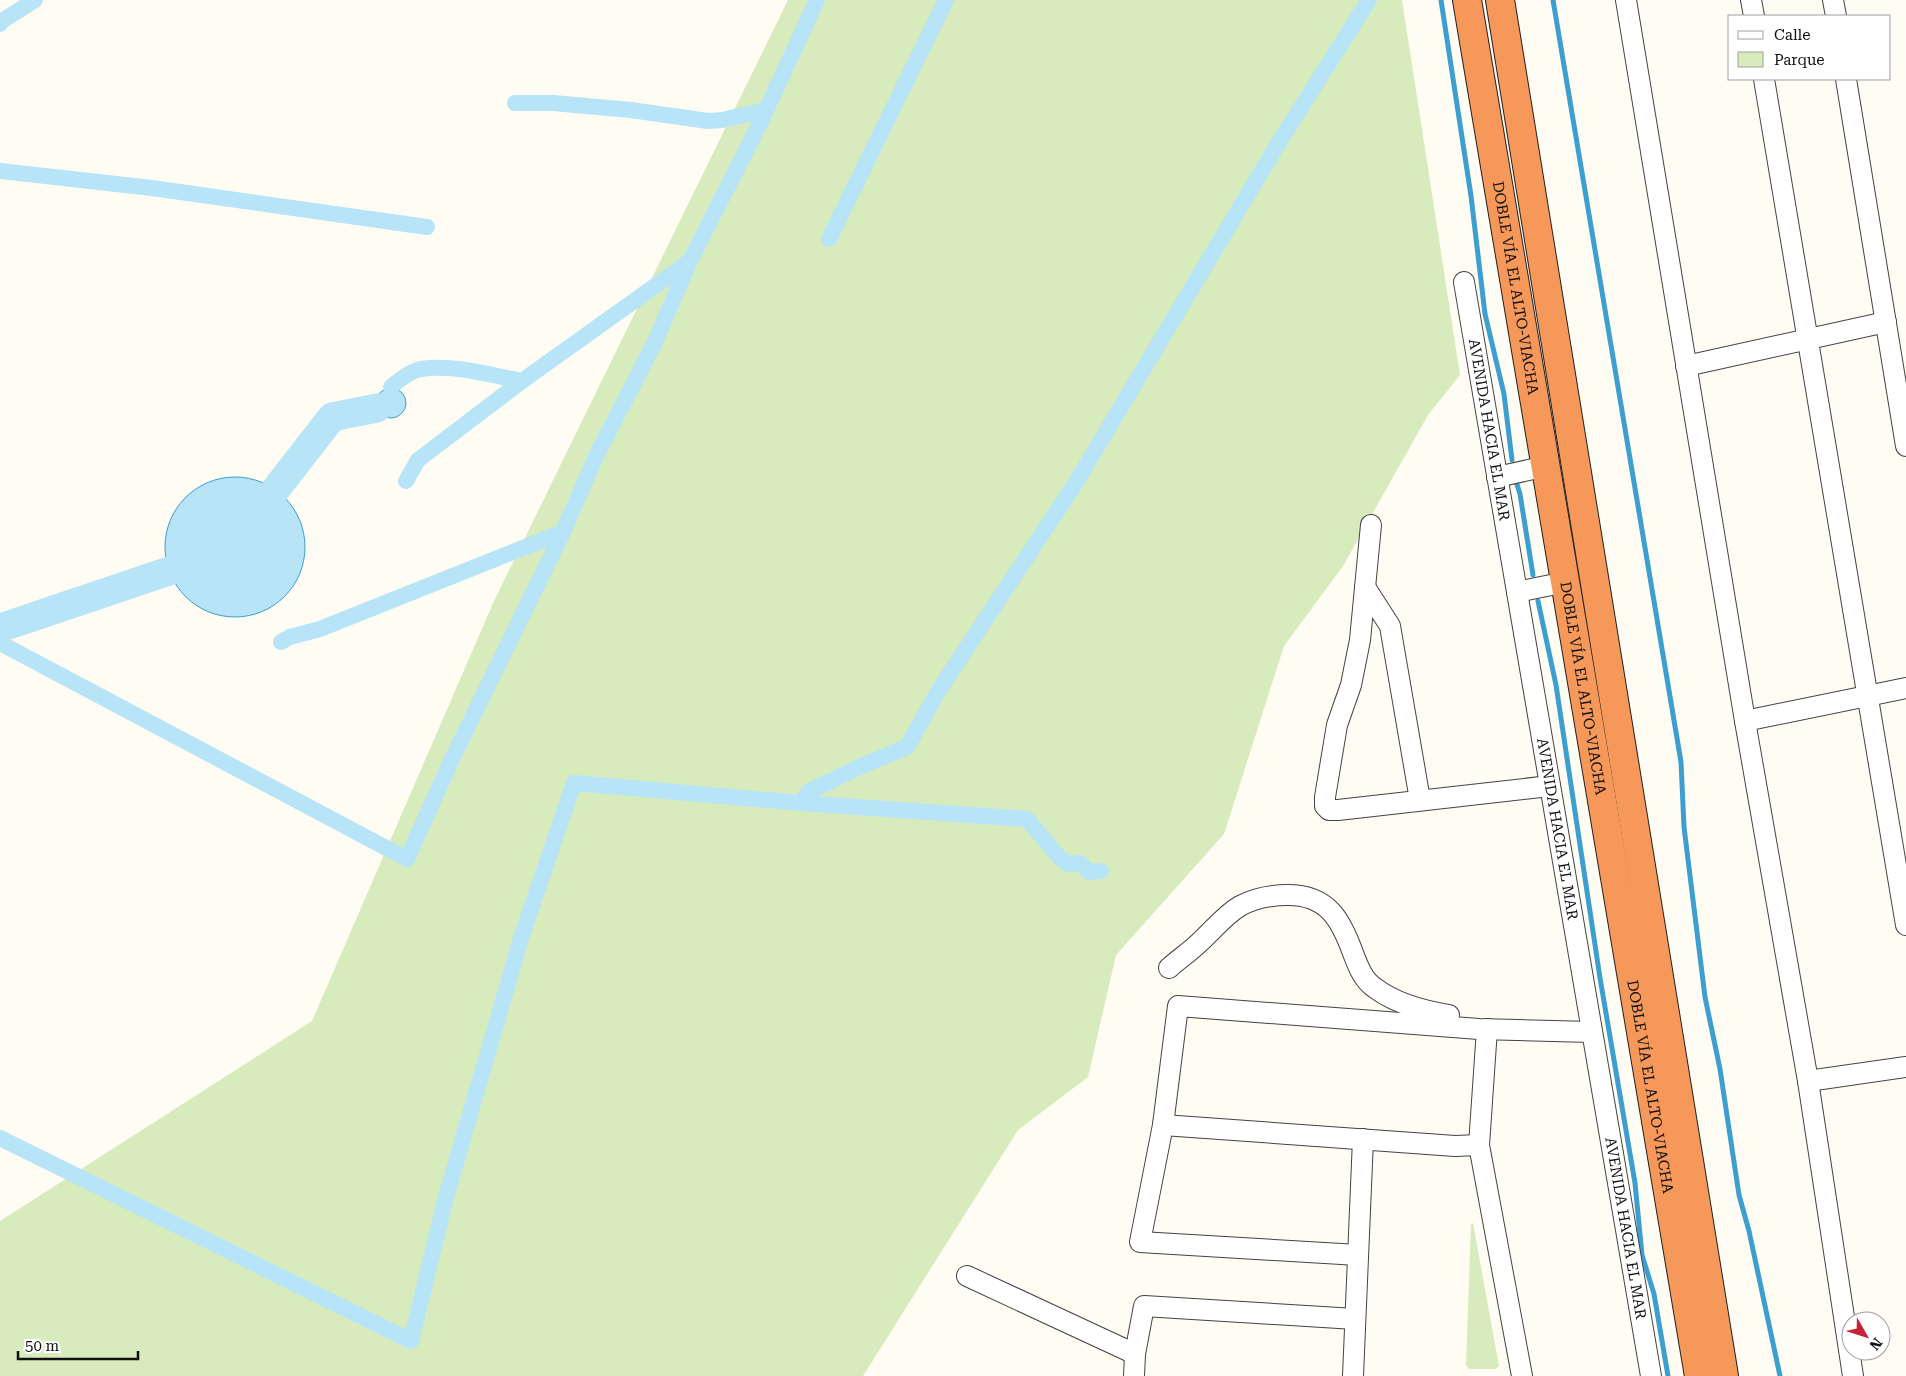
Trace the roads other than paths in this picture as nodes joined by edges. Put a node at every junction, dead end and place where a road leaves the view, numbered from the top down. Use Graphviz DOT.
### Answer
graph roads {
  1 [pos="1467,0"];
  2 [pos="1500,0"];
  3 [pos="1626,0"];
  4 [pos="1751,0"];
  5 [pos="1833,0"];
  6 [pos="1754,15"];
  7 [pos="1836,15"];
  8 [pos="1764,80"];
  9 [pos="1846,80"];
  10 [pos="1464,282"];
  11 [pos="1886,322"];
  12 [pos="1808,339"];
  13 [pos="1898,347"];
  14 [pos="1686,366"];
  15 [pos="1906,446"];
  16 [pos="1547,466"];
  17 [pos="1498,477"];
  18 [pos="1371,525"];
  19 [pos="1566,582"];
  20 [pos="1365,587"];
  21 [pos="1517,592"];
  22 [pos="1906,688"];
  23 [pos="1867,695"];
  24 [pos="1745,721"];
  25 [pos="1550,786"];
  26 [pos="1420,800"];
  27 [pos="1906,925"];
  28 [pos="1169,968"];
  29 [pos="1483,1029"];
  30 [pos="1591,1032"];
  31 [pos="1906,1067"];
  32 [pos="1808,1081"];
  33 [pos="1163,1125"];
  34 [pos="1363,1139"];
  35 [pos="1479,1145"];
  36 [pos="1358,1255"];
  37 [pos="967,1276"];
  38 [pos="1355,1319"];
  39 [pos="1136,1354"];
  40 [pos="1134,1376"];
  41 [pos="1353,1376"];
  42 [pos="1522,1376"];
  43 [pos="1651,1376"];
  44 [pos="1699,1376"];
  45 [pos="1724,1376"];
  46 [pos="1853,1376"];
  1 -- 16 [label="highway, DOBLE VÍA EL ALTO-VIACHA"];
  2 -- 45 [label="highway, DOBLE VÍA EL ALTO-VIACHA"];
  3 -- 14 [label="street"];
  4 -- 6 [label="street"];
  5 -- 7 [label="street"];
  8 -- 12 [label="street"];
  9 -- 11 [label="street"];
  10 -- 17 [label="street, AVENIDA HACIA EL MAR"];
  11 -- 12 [label="street"];
  11 -- 13 [label="street"];
  12 -- 14 [label="street"];
  12 -- 23 [label="street"];
  13 -- 15 [label="street"];
  14 -- 24 [label="street"];
  16 -- 17 [label="street"];
  16 -- 19 [label="highway, DOBLE VÍA EL ALTO-VIACHA"];
  17 -- 21 [label="street, AVENIDA HACIA EL MAR"];
  18 -- 20 [label="street"];
  19 -- 21 [label="street"];
  19 -- 44 [label="highway, DOBLE VÍA EL ALTO-VIACHA"];
  20 -- 26 [label="street"];
  20 -- 26 [label="street"];
  21 -- 25 [label="street, AVENIDA HACIA EL MAR"];
  22 -- 23 [label="street"];
  23 -- 24 [label="street"];
  23 -- 27 [label="street"];
  24 -- 32 [label="street"];
  25 -- 26 [label="street"];
  25 -- 30 [label="street, AVENIDA HACIA EL MAR"];
  28 -- 29 [label="street"];
  29 -- 30 [label="street"];
  29 -- 33 [label="street"];
  29 -- 35 [label="street"];
  30 -- 43 [label="street, AVENIDA HACIA EL MAR"];
  31 -- 32 [label="street"];
  32 -- 46 [label="street"];
  33 -- 34 [label="street"];
  33 -- 36 [label="street"];
  34 -- 35 [label="street"];
  34 -- 36 [label="street"];
  35 -- 42 [label="street"];
  36 -- 38 [label="street"];
  37 -- 39 [label="street"];
  38 -- 39 [label="street"];
  38 -- 41 [label="street"];
  39 -- 40 [label="street"];
}
